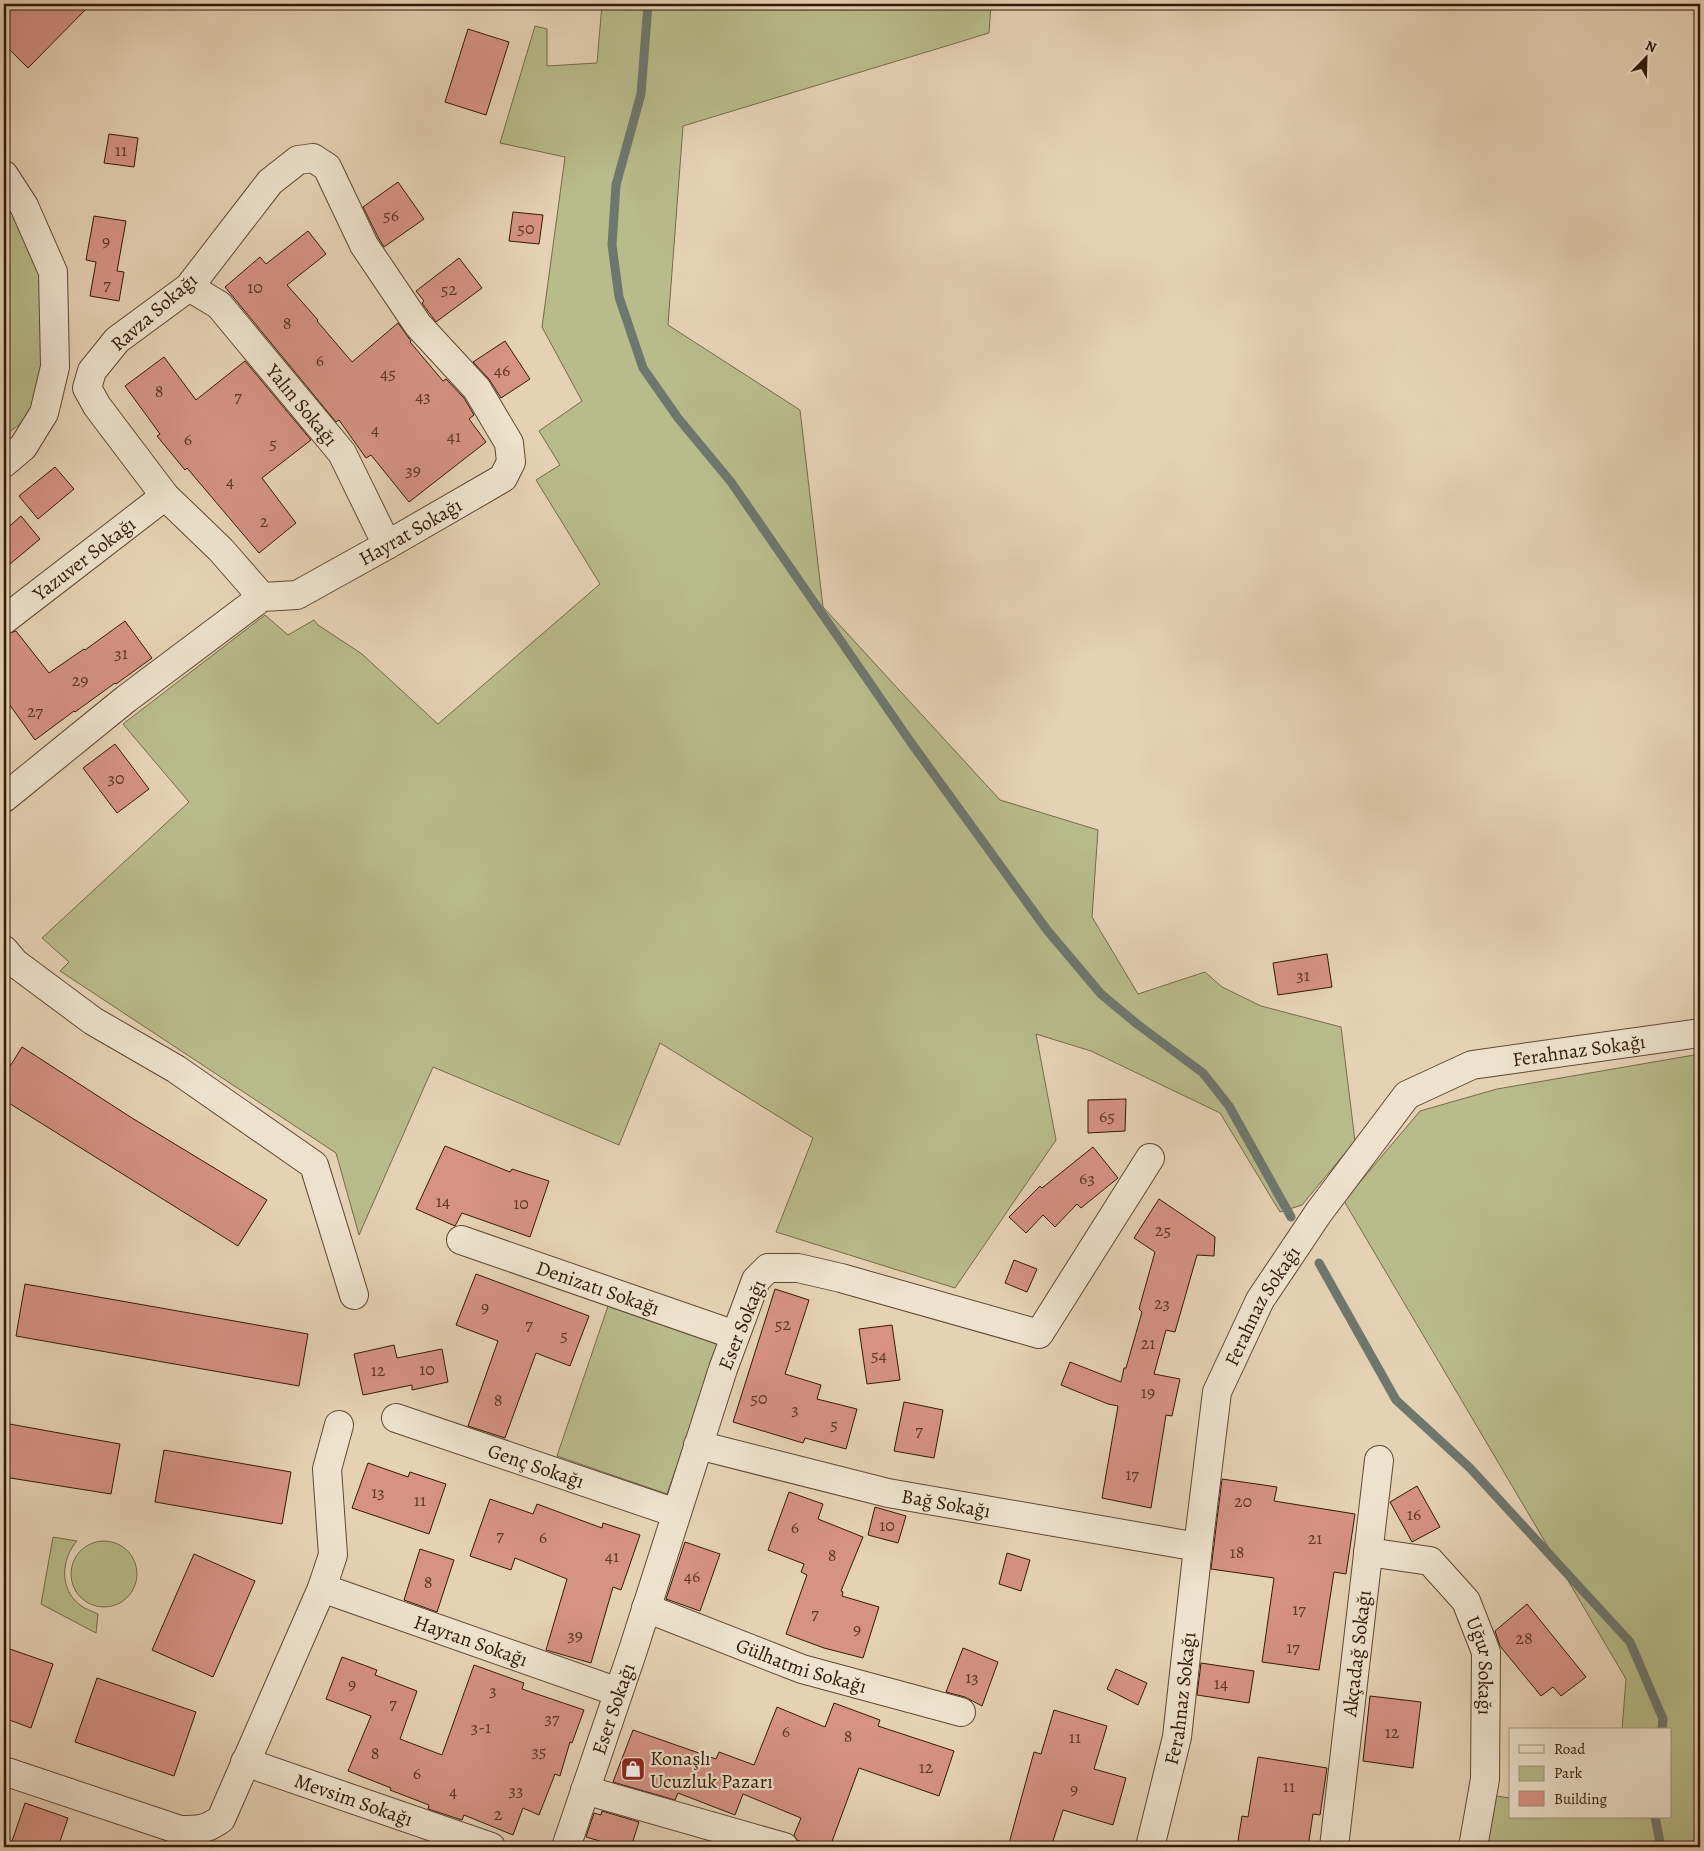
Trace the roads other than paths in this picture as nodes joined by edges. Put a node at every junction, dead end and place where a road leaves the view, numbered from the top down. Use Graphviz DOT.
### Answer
graph roads {
  1 [pos="313,158"];
  2 [pos="4,175"];
  3 [pos="189,288"];
  4 [pos="4,463"];
  5 [pos="165,496"];
  6 [pos="387,545"];
  7 [pos="262,597"];
  8 [pos="4,620"];
  9 [pos="4,798"];
  10 [pos="4,950"];
  11 [pos="1700,1033"];
  12 [pos="1150,1158"];
  13 [pos="461,1240"];
  14 [pos="354,1295"];
  15 [pos="735,1335"];
  16 [pos="396,1418"];
  17 [pos="339,1425"];
  18 [pos="698,1445"];
  19 [pos="1379,1460"];
  20 [pos="676,1513"];
  21 [pos="1198,1547"];
  22 [pos="1368,1552"];
  23 [pos="322,1588"];
  24 [pos="646,1608"];
  25 [pos="618,1692"];
  26 [pos="961,1712"];
  27 [pos="245,1762"];
  28 [pos="4,1771"];
  29 [pos="585,1790"];
  30 [pos="491,1847"];
  31 [pos="566,1847"];
  32 [pos="784,1847"];
  33 [pos="1150,1847"];
  34 [pos="1334,1847"];
  35 [pos="1473,1847"];
  1 -- 3 [label="street, Ravza Sokağı"];
  1 -- 6 [label="street, Hayrat Sokağı"];
  2 -- 4 [label="street"];
  3 -- 5 [label="street, Ravza Sokağı"];
  3 -- 6 [label="street, Yalın Sokağı"];
  5 -- 7 [label="street, Ravza Sokağı"];
  5 -- 8 [label="street, Yazuver Sokağı"];
  6 -- 7 [label="street, Hayrat Sokağı"];
  7 -- 9 [label="street"];
  10 -- 14 [label="street"];
  11 -- 21 [label="street, Ferahnaz Sokağı"];
  12 -- 15 [label="street, Eser Sokağı"];
  13 -- 15 [label="street, Denizatı Sokağı"];
  15 -- 18 [label="street, Eser Sokağı"];
  16 -- 20 [label="street, Genç Sokağı"];
  17 -- 23 [label="street"];
  18 -- 20 [label="street, Eser Sokağı"];
  18 -- 21 [label="street, Bağ Sokağı"];
  19 -- 22 [label="street, Akçadağ Sokağı"];
  20 -- 24 [label="street, Eser Sokağı"];
  21 -- 33 [label="street, Ferahnaz Sokağı"];
  22 -- 34 [label="street, Akçadağ Sokağı"];
  22 -- 35 [label="street, Uğur Sokağı"];
  23 -- 25 [label="street, Hayran Sokağı"];
  23 -- 27 [label="street"];
  24 -- 25 [label="street, Eser Sokağı"];
  24 -- 26 [label="street, Gülhatmi Sokağı"];
  25 -- 29 [label="street, Eser Sokağı"];
  27 -- 28 [label="street"];
  27 -- 30 [label="street, Mevsim Sokağı"];
  29 -- 31 [label="street, Eser Sokağı"];
  29 -- 32 [label="street"];
}
